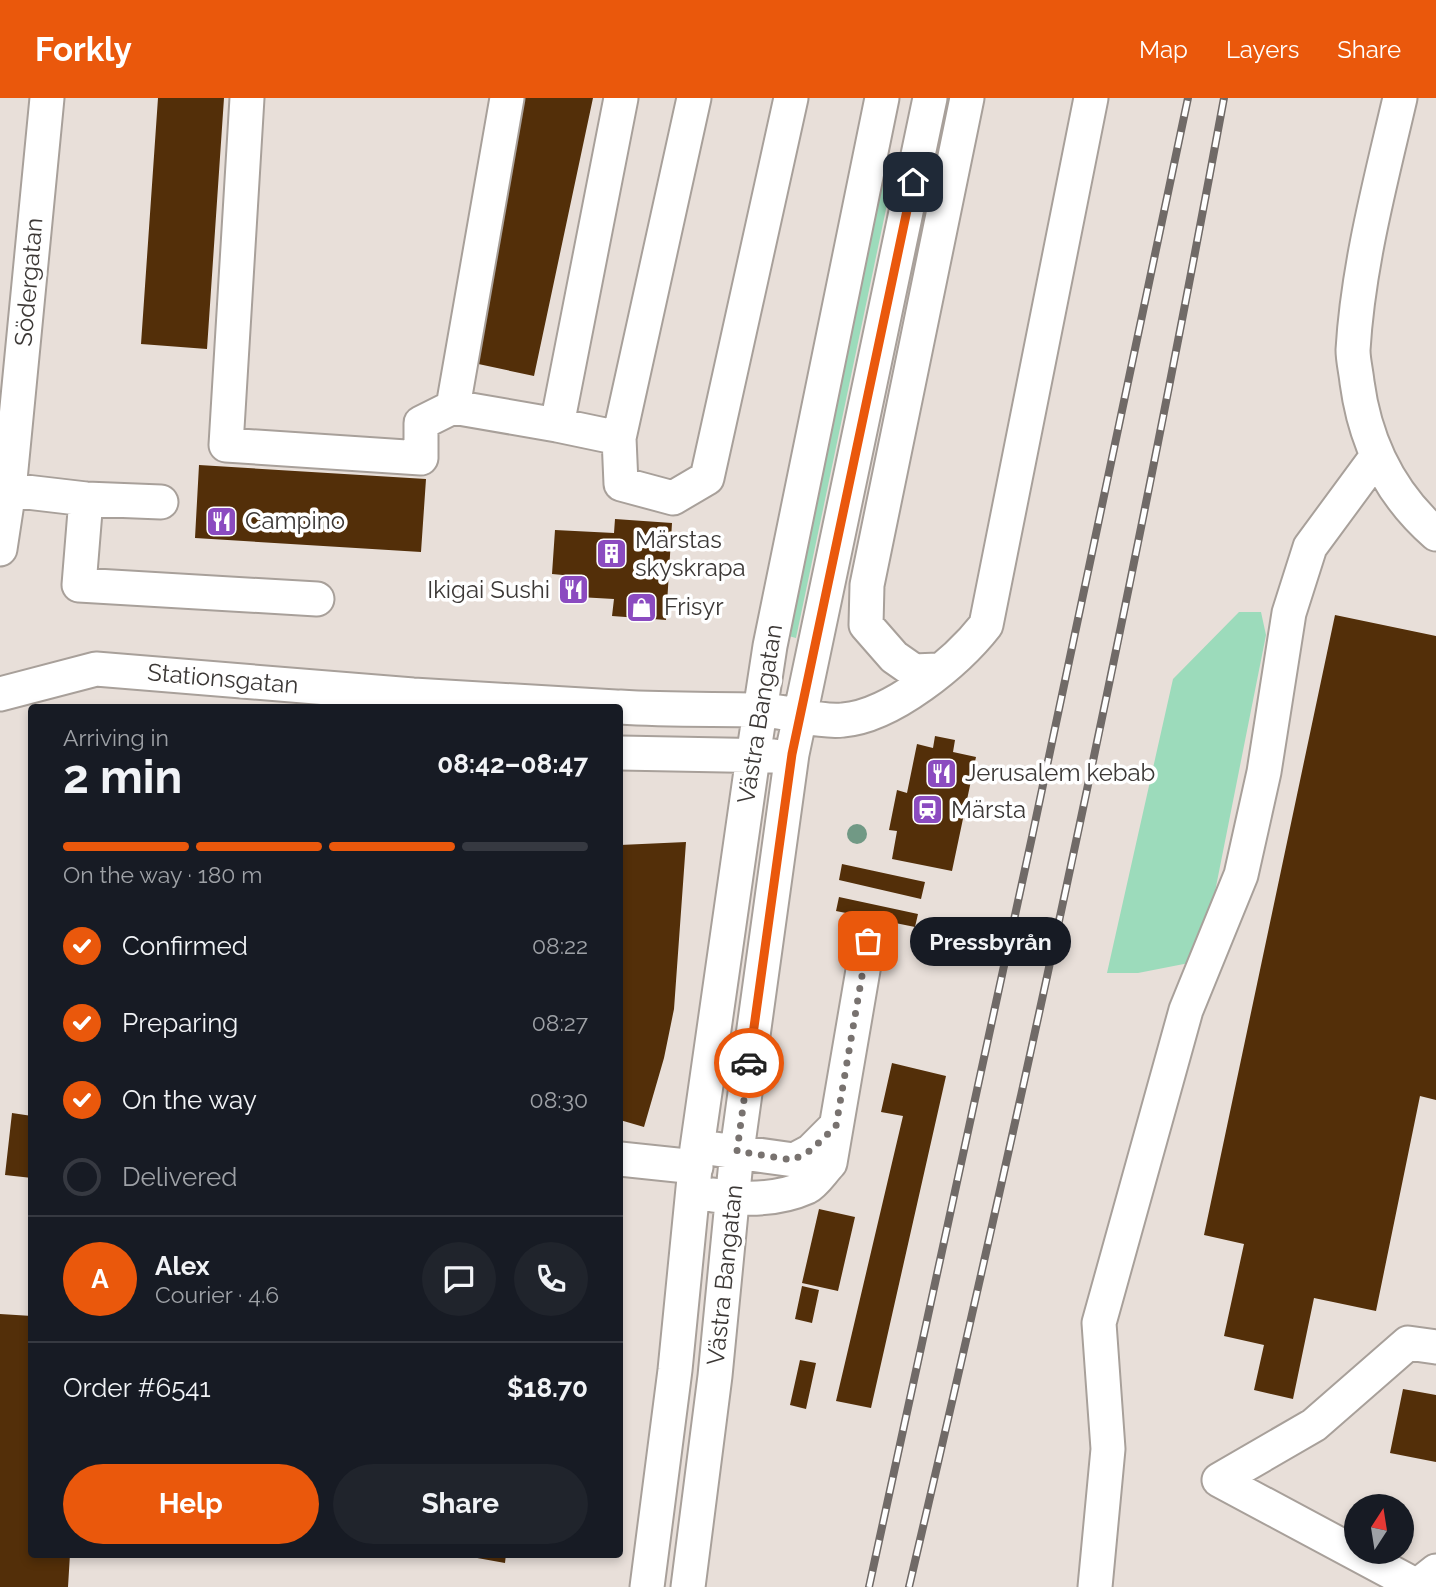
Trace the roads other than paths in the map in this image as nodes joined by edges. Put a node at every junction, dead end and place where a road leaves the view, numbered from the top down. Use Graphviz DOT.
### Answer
graph roads {
  1 [pos="47,98"];
  2 [pos="247,98"];
  3 [pos="507,98"];
  4 [pos="621,98"];
  5 [pos="694,98"];
  6 [pos="791,98"];
  7 [pos="882,98"];
  8 [pos="967,98"];
  9 [pos="1091,98"];
  10 [pos="1400,98"];
  11 [pos="925,99"];
  12 [pos="453,407"];
  13 [pos="557,425"];
  14 [pos="619,438"];
  15 [pos="1377,456"];
  16 [pos="9,490"];
  17 [pos="86,499"];
  18 [pos="161,502"];
  19 [pos="1436,534"];
  20 [pos="0,549"];
  21 [pos="317,599"];
  22 [pos="938,670"];
  23 [pos="0,694"];
  24 [pos="0,702"];
  25 [pos="567,704"];
  26 [pos="623,707"];
  27 [pos="28,709"];
  28 [pos="760,710"];
  29 [pos="802,714"];
  30 [pos="623,753"];
  31 [pos="792,754"];
  32 [pos="752,757"];
  33 [pos="868,941"];
  34 [pos="836,1126"];
  35 [pos="737,1151"];
  36 [pos="623,1159"];
  37 [pos="695,1169"];
  38 [pos="732,1198"];
  39 [pos="1436,1347"];
  40 [pos="1436,1571"];
  41 [pos="647,1587"];
  42 [pos="688,1587"];
  43 [pos="1095,1587"];
  1 -- 16 [label="street, Södergatan"];
  2 -- 12 [label="street"];
  3 -- 12 [label="street"];
  4 -- 13 [label="street"];
  5 -- 14 [label="street"];
  6 -- 14 [label="street"];
  7 -- 28 [label="street, Västra Bangatan"];
  8 -- 22 [label="street"];
  9 -- 22 [label="street, Stationsgatan"];
  10 -- 15 [label="street"];
  11 -- 29 [label="street, Västra Bangatan"];
  12 -- 13 [label="street"];
  13 -- 14 [label="street"];
  15 -- 19 [label="street"];
  15 -- 43 [label="street"];
  16 -- 17 [label="street"];
  16 -- 20 [label="street, Södergatan"];
  17 -- 18 [label="street"];
  17 -- 21 [label="street"];
  22 -- 29 [label="street, Stationsgatan"];
  23 -- 25 [label="street, Stationsgatan"];
  24 -- 27 [label="street"];
  26 -- 28 [label="street, Stationsgatan"];
  28 -- 29 [label="street, Stationsgatan"];
  28 -- 32 [label="street, Västra Bangatan"];
  29 -- 31 [label="street, Västra Bangatan"];
  30 -- 32 [label="street"];
  31 -- 32 [label="street"];
  31 -- 35 [label="street, Västra Bangatan"];
  32 -- 37 [label="street, Västra Bangatan"];
  33 -- 34 [label="street"];
  34 -- 35 [label="street"];
  34 -- 38 [label="street"];
  35 -- 37 [label="street"];
  35 -- 38 [label="street, Västra Bangatan"];
  36 -- 37 [label="street"];
  37 -- 38 [label="street"];
  37 -- 41 [label="street, Västra Bangatan"];
  38 -- 42 [label="street, Västra Bangatan"];
  39 -- 40 [label="street"];
}
